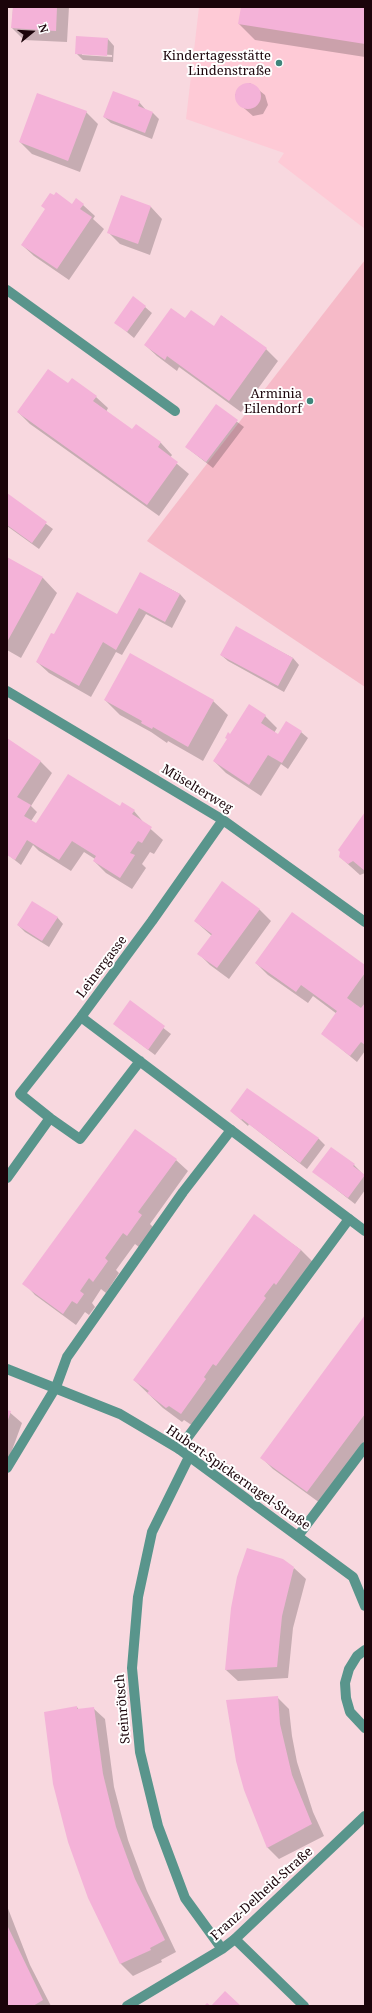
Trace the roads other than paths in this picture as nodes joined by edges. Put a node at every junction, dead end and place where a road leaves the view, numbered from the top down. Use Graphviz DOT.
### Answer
graph roads {
  1 [pos="7,290"];
  2 [pos="176,411"];
  3 [pos="7,691"];
  4 [pos="224,820"];
  5 [pos="365,922"];
  6 [pos="81,1017"];
  7 [pos="140,1061"];
  8 [pos="50,1118"];
  9 [pos="231,1130"];
  10 [pos="7,1178"];
  11 [pos="348,1219"];
  12 [pos="365,1230"];
  13 [pos="7,1369"];
  14 [pos="56,1387"];
  15 [pos="365,1446"];
  16 [pos="179,1449"];
  17 [pos="189,1457"];
  18 [pos="7,1468"];
  19 [pos="298,1536"];
  20 [pos="365,1606"];
  21 [pos="365,1650"];
  22 [pos="365,1728"];
  23 [pos="365,1816"];
  24 [pos="235,1939"];
  25 [pos="222,1949"];
  26 [pos="127,2006"];
  27 [pos="304,2006"];
  1 -- 2 [label="street"];
  3 -- 4 [label="street, Müselterweg"];
  4 -- 5 [label="street, Müselterweg"];
  4 -- 6 [label="street, Leinergasse"];
  6 -- 7 [label="street"];
  6 -- 8 [label="street, Leinergasse"];
  7 -- 8 [label="street, Leinergasse"];
  7 -- 9 [label="street"];
  8 -- 10 [label="street"];
  9 -- 11 [label="street"];
  9 -- 14 [label="street"];
  11 -- 12 [label="street"];
  11 -- 16 [label="street"];
  13 -- 14 [label="street, Hubert-Spickernagel-Straße"];
  14 -- 16 [label="street, Hubert-Spickernagel-Straße"];
  14 -- 18 [label="street"];
  15 -- 19 [label="street"];
  16 -- 17 [label="street, Hubert-Spickernagel-Straße"];
  17 -- 19 [label="street, Hubert-Spickernagel-Straße"];
  17 -- 25 [label="street, Steinrötsch"];
  19 -- 20 [label="street, Hubert-Spickernagel-Straße"];
  21 -- 22 [label="street"];
  23 -- 24 [label="street, Franz-Delheid-Straße"];
  24 -- 25 [label="street, Franz-Delheid-Straße"];
  24 -- 27 [label="street"];
  25 -- 26 [label="street, Franz-Delheid-Straße"];
}
